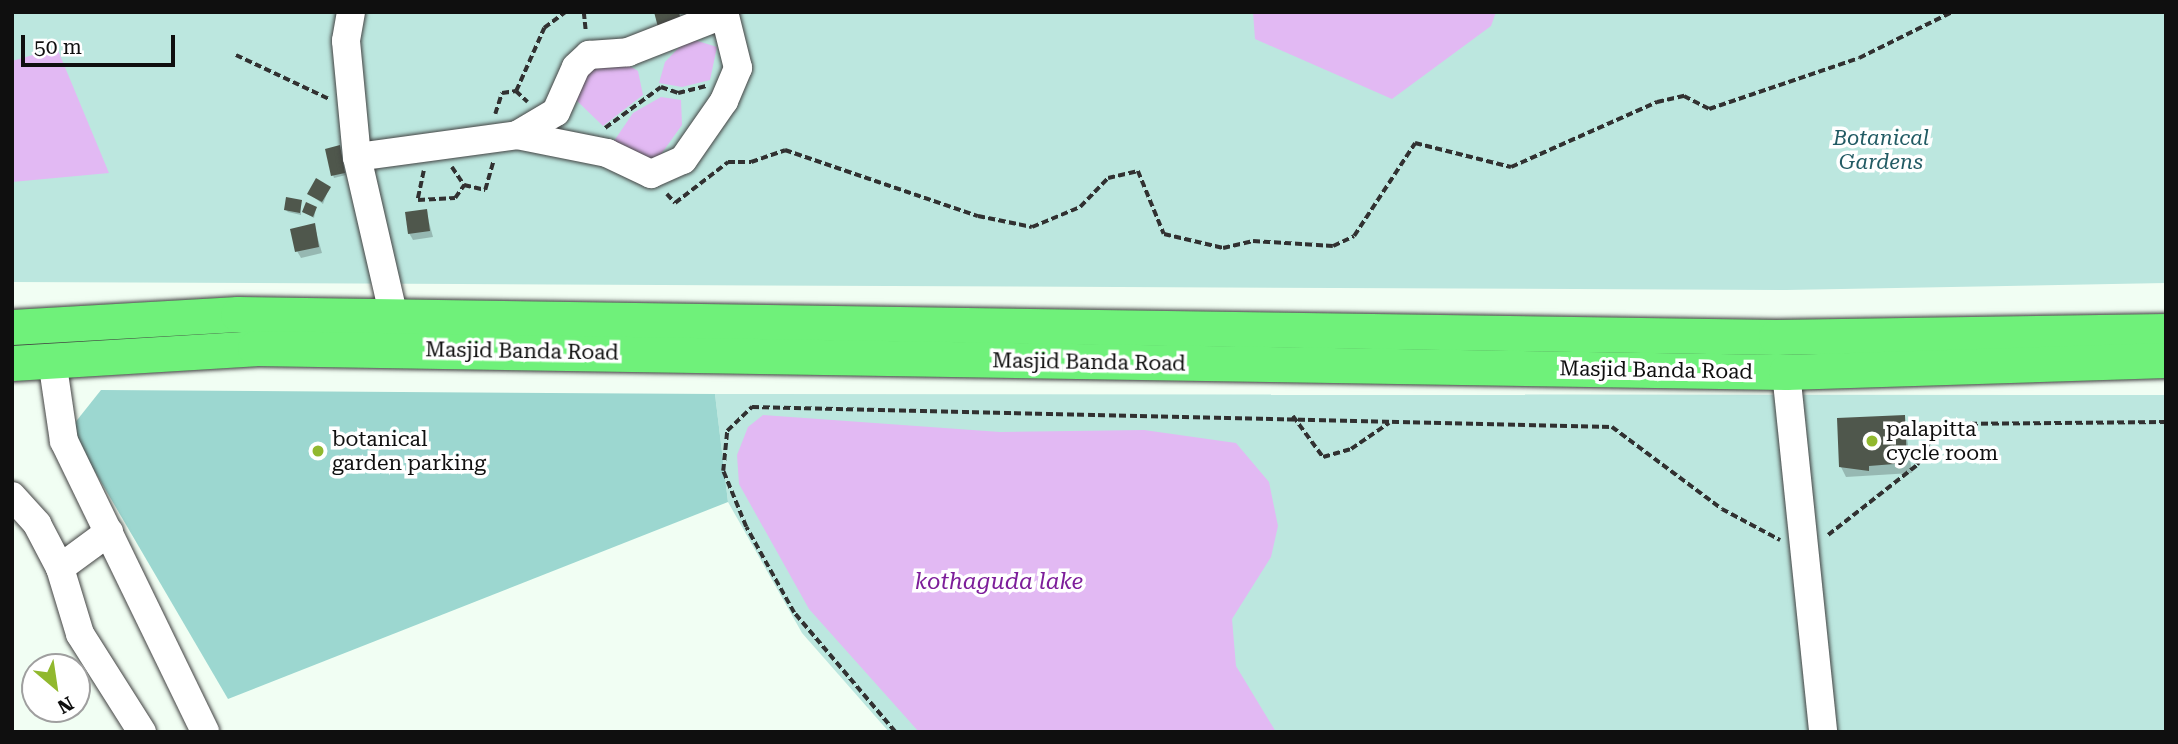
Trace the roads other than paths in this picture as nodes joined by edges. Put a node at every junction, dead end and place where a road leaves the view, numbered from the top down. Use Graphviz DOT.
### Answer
graph roads {
  1 [pos="351,12"];
  2 [pos="725,13"];
  3 [pos="509,136"];
  4 [pos="357,157"];
  5 [pos="394,317"];
  6 [pos="12,327"];
  7 [pos="2166,331"];
  8 [pos="12,345"];
  9 [pos="492,351"];
  10 [pos="52,360"];
  11 [pos="2166,360"];
  12 [pos="12,363"];
  13 [pos="1786,372"];
  14 [pos="12,496"];
  15 [pos="109,532"];
  16 [pos="60,568"];
  17 [pos="142,732"];
  18 [pos="205,732"];
  19 [pos="1823,732"];
  1 -- 4 [label="street"];
  2 -- 3 [label="street"];
  2 -- 3 [label="street"];
  3 -- 4 [label="street"];
  4 -- 5 [label="street"];
  5 -- 6 [label="main road, Masjid Banda Road"];
  5 -- 7 [label="main road, Masjid Banda Road"];
  8 -- 9 [label="main road"];
  9 -- 10 [label="main road, Masjid Banda Road"];
  9 -- 13 [label="main road, Masjid Banda Road"];
  10 -- 12 [label="main road, Masjid Banda Road"];
  10 -- 15 [label="street"];
  11 -- 13 [label="main road, Masjid Banda Road"];
  13 -- 19 [label="street"];
  14 -- 16 [label="street"];
  15 -- 16 [label="street"];
  15 -- 18 [label="street"];
  16 -- 17 [label="street"];
}
